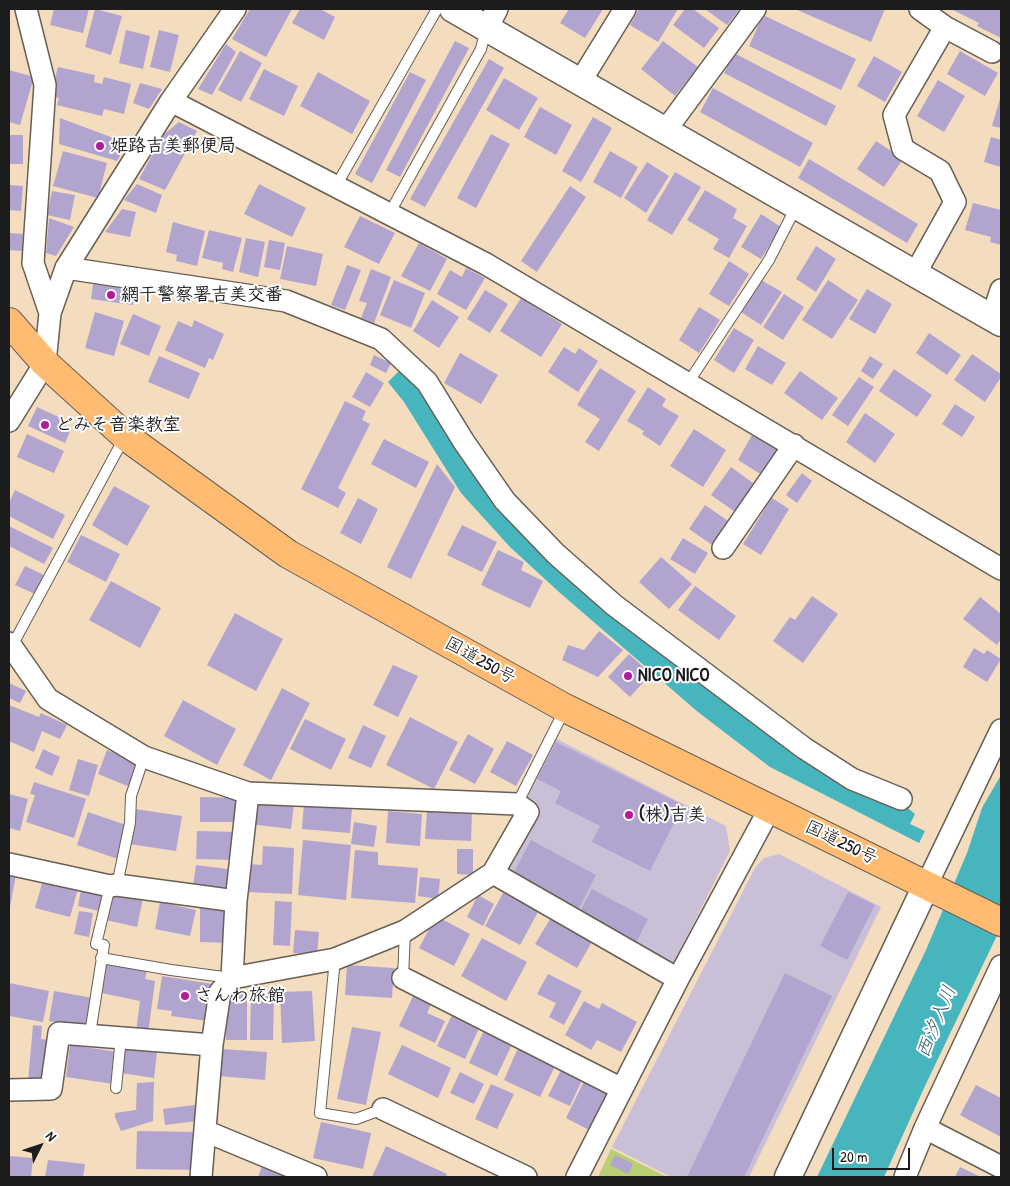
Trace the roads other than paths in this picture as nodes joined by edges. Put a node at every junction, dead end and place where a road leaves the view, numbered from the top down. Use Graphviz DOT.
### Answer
graph roads {
  1 [pos="26,9"];
  2 [pos="235,9"];
  3 [pos="437,9"];
  4 [pos="453,9"];
  5 [pos="625,9"];
  6 [pos="755,9"];
  7 [pos="920,9"];
  8 [pos="492,18"];
  9 [pos="945,27"];
  10 [pos="992,52"];
  11 [pos="580,82"];
  12 [pos="171,101"];
  13 [pos="665,130"];
  14 [pos="336,186"];
  15 [pos="797,206"];
  16 [pos="389,214"];
  17 [pos="66,268"];
  18 [pos="915,274"];
  19 [pos="1001,290"];
  20 [pos="50,313"];
  21 [pos="996,321"];
  22 [pos="9,322"];
  23 [pos="46,363"];
  24 [pos="688,383"];
  25 [pos="9,421"];
  26 [pos="125,436"];
  27 [pos="794,445"];
  28 [pos="723,548"];
  29 [pos="1001,569"];
  30 [pos="10,645"];
  31 [pos="565,708"];
  32 [pos="1001,730"];
  33 [pos="144,757"];
  34 [pos="248,794"];
  35 [pos="901,799"];
  36 [pos="517,804"];
  37 [pos="770,808"];
  38 [pos="9,864"];
  39 [pos="493,873"];
  40 [pos="114,886"];
  41 [pos="926,886"];
  42 [pos="236,901"];
  43 [pos="1001,922"];
  44 [pos="405,931"];
  45 [pos="101,958"];
  46 [pos="335,959"];
  47 [pos="1001,966"];
  48 [pos="232,978"];
  49 [pos="403,978"];
  50 [pos="678,979"];
  51 [pos="90,1034"];
  52 [pos="121,1037"];
  53 [pos="212,1045"];
  54 [pos="116,1088"];
  55 [pos="622,1089"];
  56 [pos="9,1090"];
  57 [pos="383,1109"];
  58 [pos="925,1128"];
  59 [pos="205,1131"];
  60 [pos="1001,1167"];
  61 [pos="201,1177"];
  62 [pos="316,1177"];
  63 [pos="526,1177"];
  64 [pos="577,1177"];
  65 [pos="788,1177"];
  66 [pos="905,1177"];
  1 -- 20 [label="street"];
  2 -- 12 [label="street"];
  3 -- 14 [label="lane"];
  4 -- 8 [label="street"];
  5 -- 11 [label="street"];
  6 -- 13 [label="street"];
  7 -- 9 [label="street"];
  8 -- 11 [label="street"];
  8 -- 16 [label="lane"];
  9 -- 10 [label="street"];
  9 -- 18 [label="street"];
  11 -- 13 [label="street"];
  12 -- 14 [label="street"];
  12 -- 17 [label="street"];
  13 -- 15 [label="street"];
  14 -- 16 [label="street"];
  15 -- 18 [label="street"];
  15 -- 24 [label="lane"];
  16 -- 24 [label="street"];
  17 -- 20 [label="street"];
  17 -- 35 [label="street"];
  18 -- 21 [label="street"];
  19 -- 21 [label="street"];
  20 -- 23 [label="street"];
  22 -- 23 [label="highway, 国道250号"];
  23 -- 25 [label="street"];
  23 -- 26 [label="highway, 国道250号"];
  24 -- 27 [label="street"];
  26 -- 30 [label="lane"];
  26 -- 31 [label="highway, 国道250号"];
  27 -- 28 [label="street"];
  27 -- 29 [label="street"];
  30 -- 33 [label="street"];
  31 -- 36 [label="lane"];
  31 -- 37 [label="highway, 国道250号"];
  32 -- 41 [label="street"];
  33 -- 34 [label="street"];
  33 -- 40 [label="lane"];
  34 -- 36 [label="street"];
  34 -- 42 [label="street"];
  36 -- 39 [label="street"];
  37 -- 41 [label="highway, 国道250号"];
  37 -- 50 [label="street"];
  38 -- 40 [label="street"];
  39 -- 44 [label="street"];
  39 -- 50 [label="street"];
  40 -- 42 [label="street"];
  40 -- 45 [label="lane"];
  41 -- 43 [label="highway, 国道250号"];
  41 -- 65 [label="street"];
  42 -- 48 [label="street"];
  44 -- 46 [label="street"];
  44 -- 49 [label="lane"];
  45 -- 48 [label="lane"];
  45 -- 51 [label="lane"];
  46 -- 48 [label="street"];
  46 -- 57 [label="lane"];
  47 -- 58 [label="street"];
  48 -- 53 [label="street"];
  49 -- 55 [label="street"];
  50 -- 55 [label="street"];
  51 -- 52 [label="street"];
  51 -- 56 [label="street"];
  52 -- 53 [label="street"];
  52 -- 54 [label="lane"];
  53 -- 59 [label="street"];
  55 -- 64 [label="street"];
  57 -- 63 [label="street"];
  58 -- 60 [label="street"];
  58 -- 66 [label="street"];
  59 -- 61 [label="street"];
  59 -- 62 [label="street"];
}
